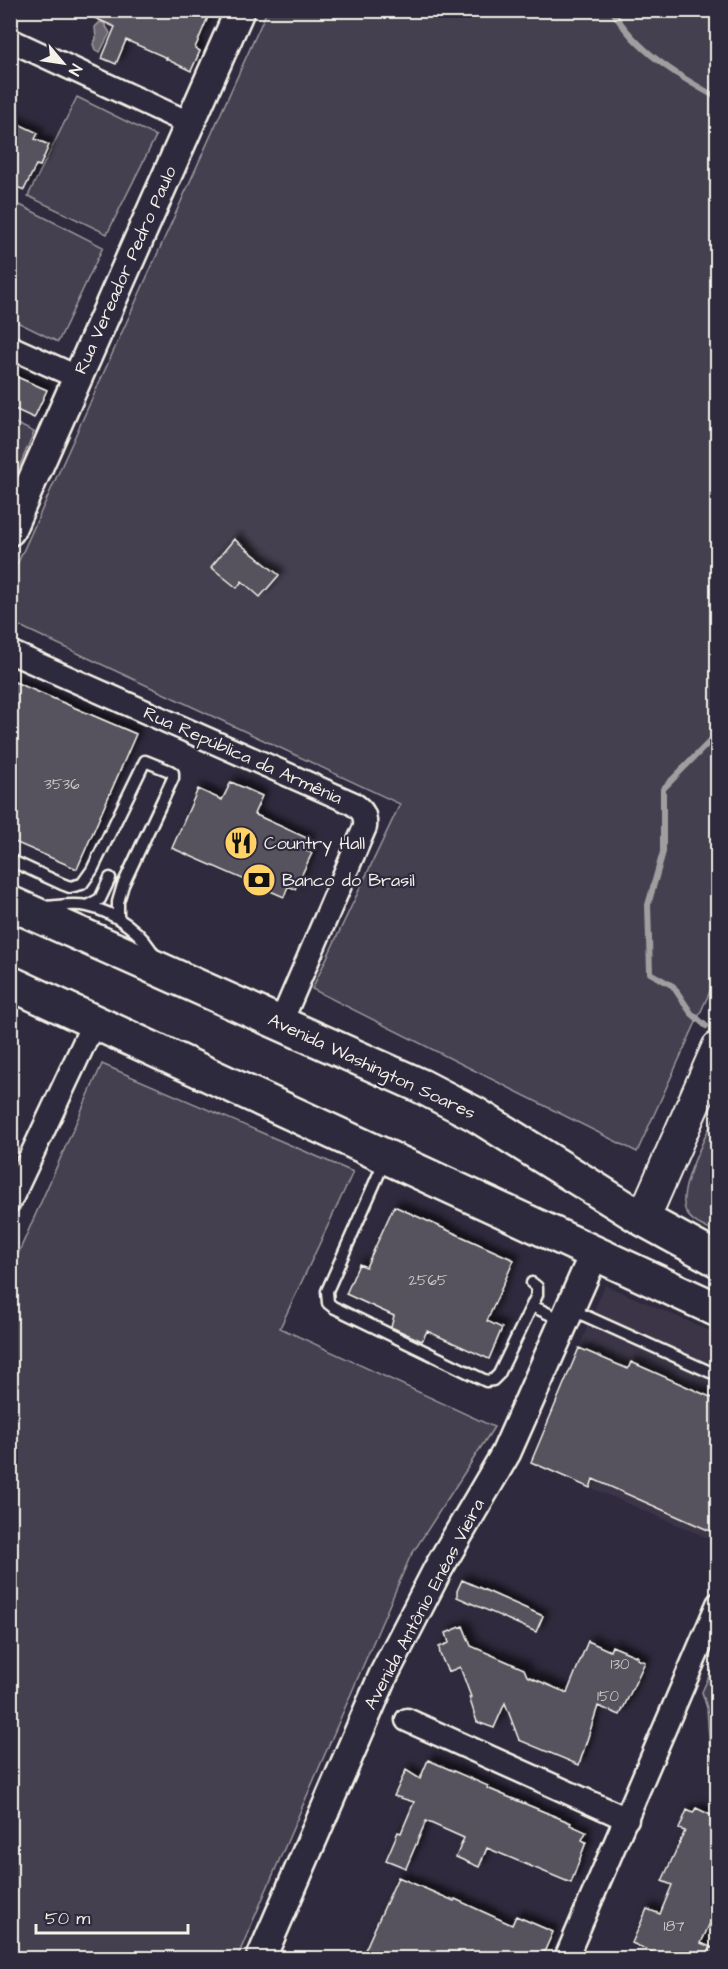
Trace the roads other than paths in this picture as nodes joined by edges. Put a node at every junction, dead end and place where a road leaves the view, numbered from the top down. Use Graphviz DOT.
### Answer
graph roads {
  1 [pos="240,10"];
  2 [pos="10,40"];
  3 [pos="191,124"];
  4 [pos="10,347"];
  5 [pos="77,377"];
  6 [pos="10,531"];
  7 [pos="10,652"];
  8 [pos="10,860"];
  9 [pos="110,878"];
  10 [pos="17,906"];
  11 [pos="87,906"];
  12 [pos="118,918"];
  13 [pos="161,970"];
  14 [pos="10,983"];
  15 [pos="94,1022"];
  16 [pos="281,1022"];
  17 [pos="717,1048"];
  18 [pos="386,1157"];
  19 [pos="10,1201"];
  20 [pos="643,1219"];
  21 [pos="594,1254"];
  22 [pos="717,1260"];
  23 [pos="532,1283"];
  24 [pos="532,1306"];
  25 [pos="717,1310"];
  26 [pos="567,1315"];
  27 [pos="717,1370"];
  28 [pos="717,1604"];
  29 [pos="406,1720"];
  30 [pos="627,1819"];
  31 [pos="261,1959"];
  32 [pos="566,1959"];
  1 -- 3 [label="street, Rua Vereador Pedro Paulo"];
  2 -- 3 [label="street"];
  3 -- 5 [label="street, Rua Vereador Pedro Paulo"];
  4 -- 5 [label="street"];
  5 -- 6 [label="street, Rua Vereador Pedro Paulo"];
  7 -- 16 [label="street, Rua República da Armênia"];
  8 -- 12 [label="lane"];
  9 -- 11 [label="lane"];
  10 -- 11 [label="lane"];
  10 -- 13 [label="highway, Avenida Washington Soares"];
  11 -- 12 [label="lane"];
  12 -- 13 [label="lane"];
  13 -- 16 [label="highway, Avenida Washington Soares"];
  14 -- 15 [label="highway"];
  15 -- 18 [label="highway"];
  15 -- 19 [label="street"];
  16 -- 20 [label="highway, Avenida Washington Soares"];
  17 -- 20 [label="main road"];
  18 -- 21 [label="highway"];
  18 -- 24 [label="lane"];
  20 -- 22 [label="highway, Avenida Washington Soares"];
  21 -- 25 [label="highway"];
  21 -- 26 [label="street, Avenida Antônio Enéas Vieira"];
  23 -- 24 [label="lane"];
  24 -- 26 [label="lane"];
  26 -- 27 [label="lane"];
  26 -- 31 [label="street, Avenida Antônio Enéas Vieira"];
  28 -- 30 [label="street"];
  29 -- 30 [label="street"];
  30 -- 32 [label="street"];
}
